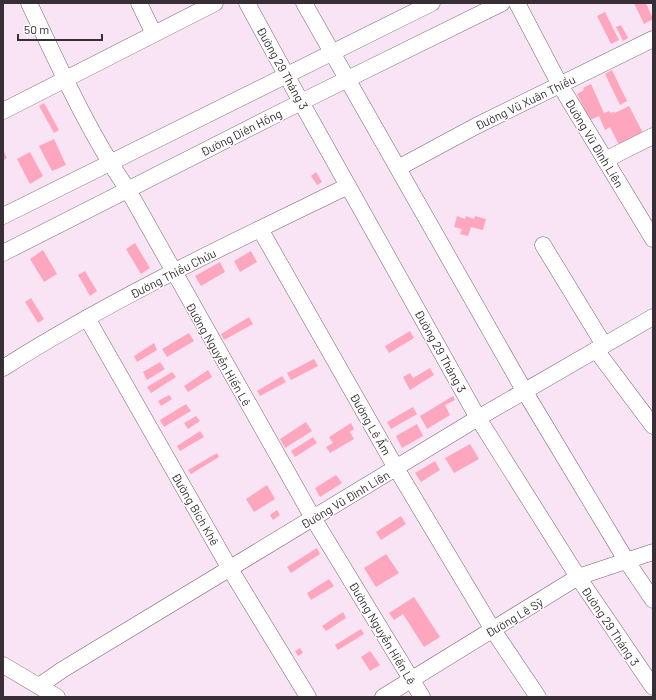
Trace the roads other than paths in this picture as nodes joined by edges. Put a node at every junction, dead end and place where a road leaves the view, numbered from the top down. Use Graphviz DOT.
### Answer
graph roads {
  1 [pos="29,3"];
  2 [pos="139,3"];
  3 [pos="215,3"];
  4 [pos="247,3"];
  5 [pos="304,3"];
  6 [pos="432,3"];
  7 [pos="502,3"];
  8 [pos="517,3"];
  9 [pos="154,34"];
  10 [pos="653,39"];
  11 [pos="332,53"];
  12 [pos="286,75"];
  13 [pos="66,79"];
  14 [pos="348,80"];
  15 [pos="560,85"];
  16 [pos="301,102"];
  17 [pos="3,111"];
  18 [pos="653,136"];
  19 [pos="605,160"];
  20 [pos="110,163"];
  21 [pos="398,168"];
  22 [pos="348,186"];
  23 [pos="128,190"];
  24 [pos="3,216"];
  25 [pos="260,229"];
  26 [pos="653,239"];
  27 [pos="543,244"];
  28 [pos="3,253"];
  29 [pos="173,272"];
  30 [pos="653,317"];
  31 [pos="87,318"];
  32 [pos="600,348"];
  33 [pos="3,368"];
  34 [pos="525,392"];
  35 [pos="478,418"];
  36 [pos="653,426"];
  37 [pos="396,468"];
  38 [pos="313,518"];
  39 [pos="653,552"];
  40 [pos="626,560"];
  41 [pos="230,569"];
  42 [pos="578,577"];
  43 [pos="653,600"];
  44 [pos="493,630"];
  45 [pos="3,665"];
  46 [pos="411,680"];
  47 [pos="39,686"];
  48 [pos="653,687"];
  49 [pos="57,697"];
  50 [pos="308,697"];
  51 [pos="383,697"];
  52 [pos="422,697"];
  53 [pos="538,697"];
  1 -- 13 [label="street, Đường Nguyễn Hiến Lê"];
  2 -- 9 [label="street"];
  3 -- 9 [label="street"];
  4 -- 12 [label="street, Đường 29 Tháng 3"];
  5 -- 11 [label="street"];
  6 -- 11 [label="street"];
  7 -- 14 [label="street, Đường Diên Hồng"];
  8 -- 15 [label="street, Đường Vũ Đình Liên"];
  9 -- 13 [label="street"];
  10 -- 15 [label="street, Đường Vũ Xuân Thiều"];
  11 -- 12 [label="street"];
  11 -- 14 [label="street"];
  12 -- 16 [label="street, Đường 29 Tháng 3"];
  12 -- 20 [label="street"];
  13 -- 17 [label="street"];
  13 -- 20 [label="street, Đường Nguyễn Hiến Lê"];
  14 -- 16 [label="street, Đường Diên Hồng"];
  14 -- 21 [label="street"];
  15 -- 19 [label="street, Đường Vũ Đình Liên"];
  15 -- 21 [label="street, Đường Vũ Xuân Thiều"];
  16 -- 22 [label="street, Đường 29 Tháng 3"];
  16 -- 23 [label="street, Đường Diên Hồng"];
  18 -- 19 [label="street"];
  19 -- 26 [label="street, Đường Vũ Đình Liên"];
  20 -- 23 [label="street, Đường Nguyễn Hiến Lê"];
  20 -- 24 [label="street"];
  21 -- 34 [label="street"];
  22 -- 25 [label="street, Đường Thiều Chửu"];
  22 -- 35 [label="street, Đường 29 Tháng 3"];
  23 -- 28 [label="street, Đường Diên Hồng"];
  23 -- 29 [label="street, Đường Nguyễn Hiến Lê"];
  25 -- 29 [label="street, Đường Thiều Chửu"];
  25 -- 37 [label="street, Đường Lê Ấm"];
  27 -- 32 [label="street"];
  29 -- 31 [label="street, Đường Thiều Chửu"];
  29 -- 38 [label="street, Đường Nguyễn Hiến Lê"];
  30 -- 32 [label="street, Đường Vũ Đình Liên"];
  31 -- 33 [label="street, Đường Thiều Chửu"];
  31 -- 41 [label="street, Đường Bích Khê"];
  32 -- 34 [label="street, Đường Vũ Đình Liên"];
  32 -- 36 [label="street"];
  34 -- 35 [label="street, Đường Vũ Đình Liên"];
  34 -- 40 [label="street"];
  35 -- 37 [label="street, Đường Vũ Đình Liên"];
  35 -- 42 [label="street, Đường 29 Tháng 3"];
  37 -- 38 [label="street, Đường Vũ Đình Liên"];
  37 -- 44 [label="street, Đường Lê Ấm"];
  38 -- 41 [label="street, Đường Vũ Đình Liên"];
  38 -- 46 [label="street, Đường Nguyễn Hiến Lê"];
  39 -- 40 [label="street, Đường Lê Sỹ"];
  40 -- 42 [label="street, Đường Lê Sỹ"];
  40 -- 43 [label="street"];
  41 -- 47 [label="street, Đường Vũ Đình Liên"];
  41 -- 50 [label="street, Đường Bích Khê"];
  42 -- 44 [label="street, Đường Lê Sỹ"];
  42 -- 48 [label="street, Đường 29 Tháng 3"];
  44 -- 46 [label="street, Đường Lê Sỹ"];
  44 -- 53 [label="street, Đường Lê Ấm"];
  45 -- 47 [label="street"];
  46 -- 51 [label="street, Đường Lê Sỹ"];
  46 -- 52 [label="street, Đường Nguyễn Hiến Lê"];
  47 -- 49 [label="street"];
}
